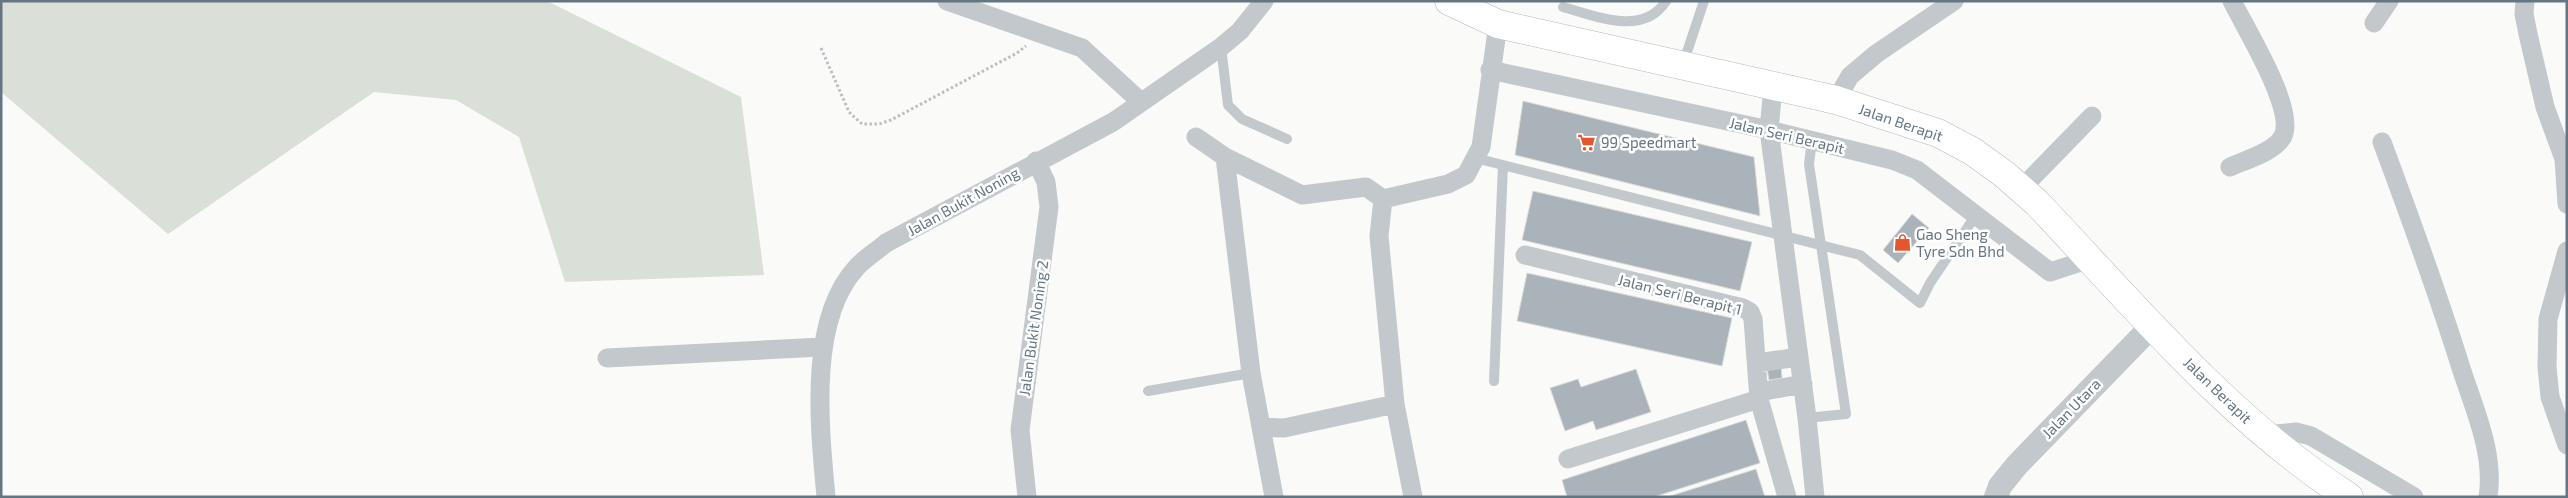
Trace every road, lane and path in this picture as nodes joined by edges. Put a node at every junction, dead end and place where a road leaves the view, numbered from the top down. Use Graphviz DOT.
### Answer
graph roads {
  1 [pos="948,1"];
  2 [pos="1264,1"];
  3 [pos="1449,1"];
  4 [pos="1666,1"];
  5 [pos="1704,1"];
  6 [pos="1954,1"];
  7 [pos="2232,1"];
  8 [pos="2390,1"];
  9 [pos="2510,1"];
  10 [pos="1563,7"];
  11 [pos="2525,8"];
  12 [pos="2374,23"];
  13 [pos="1498,24"];
  14 [pos="1042,34"];
  15 [pos="1221,47"];
  16 [pos="821,48"];
  17 [pos="1682,65"];
  18 [pos="1490,70"];
  19 [pos="1773,86"];
  20 [pos="1836,100"];
  21 [pos="1141,102"];
  22 [pos="2092,116"];
  23 [pos="1769,130"];
  24 [pos="1196,137"];
  25 [pos="1287,139"];
  26 [pos="1812,140"];
  27 [pos="2382,142"];
  28 [pos="1225,157"];
  29 [pos="1475,158"];
  30 [pos="2565,159"];
  31 [pos="1036,161"];
  32 [pos="1502,165"];
  33 [pos="2230,167"];
  34 [pos="2021,189"];
  35 [pos="1383,199"];
  36 [pos="2567,204"];
  37 [pos="1976,215"];
  38 [pos="1782,236"];
  39 [pos="1821,245"];
  40 [pos="2567,251"];
  41 [pos="1525,255"];
  42 [pos="2090,259"];
  43 [pos="2153,325"];
  44 [pos="822,347"];
  45 [pos="1799,357"];
  46 [pos="607,358"];
  47 [pos="1757,363"];
  48 [pos="1251,373"];
  49 [pos="1494,381"];
  50 [pos="1802,384"];
  51 [pos="1148,390"];
  52 [pos="1759,396"];
  53 [pos="1395,404"];
  54 [pos="1807,418"];
  55 [pos="1261,427"];
  56 [pos="2266,435"];
  57 [pos="2567,445"];
  58 [pos="1568,458"];
  59 [pos="826,497"];
  60 [pos="1027,497"];
  61 [pos="1274,497"];
  62 [pos="1413,497"];
  63 [pos="1787,497"];
  64 [pos="1815,497"];
  65 [pos="1996,497"];
  66 [pos="2349,497"];
  67 [pos="2414,497"];
  68 [pos="2488,497"];
  1 -- 14 [label="street"];
  2 -- 15 [label="street, Jalan Bukit Noning"];
  3 -- 13 [label="main road, Jalan Berapit"];
  4 -- 10 [label="lane"];
  5 -- 17 [label="lane"];
  6 -- 20 [label="street"];
  7 -- 33 [label="street"];
  8 -- 12 [label="street"];
  9 -- 11 [label="street"];
  11 -- 30 [label="street"];
  13 -- 17 [label="main road, Jalan Berapit"];
  13 -- 18 [label="street"];
  14 -- 16 [label="path"];
  14 -- 21 [label="street"];
  15 -- 21 [label="street, Jalan Bukit Noning"];
  15 -- 25 [label="lane"];
  17 -- 19 [label="main road, Jalan Berapit"];
  18 -- 23 [label="street, Jalan Seri Berapit"];
  18 -- 29 [label="street"];
  19 -- 20 [label="main road, Jalan Berapit"];
  19 -- 23 [label="street"];
  20 -- 34 [label="main road, Jalan Berapit"];
  21 -- 31 [label="street, Jalan Bukit Noning"];
  22 -- 34 [label="street"];
  23 -- 26 [label="street, Jalan Seri Berapit"];
  23 -- 38 [label="street"];
  24 -- 28 [label="street"];
  26 -- 37 [label="street, Jalan Seri Berapit"];
  26 -- 39 [label="lane"];
  27 -- 68 [label="street"];
  28 -- 35 [label="street"];
  28 -- 48 [label="street"];
  29 -- 32 [label="lane"];
  29 -- 35 [label="street"];
  30 -- 36 [label="street"];
  31 -- 44 [label="street, Jalan Bukit Noning"];
  31 -- 60 [label="street, Jalan Bukit Noning 2"];
  32 -- 38 [label="lane"];
  32 -- 49 [label="lane"];
  34 -- 42 [label="main road, Jalan Berapit"];
  35 -- 53 [label="street"];
  37 -- 39 [label="lane"];
  37 -- 42 [label="street, Jalan Seri Berapit"];
  38 -- 39 [label="lane"];
  38 -- 45 [label="street"];
  39 -- 54 [label="lane"];
  40 -- 57 [label="street"];
  41 -- 47 [label="street, Jalan Seri Berapit 1"];
  42 -- 43 [label="main road, Jalan Berapit"];
  43 -- 56 [label="main road, Jalan Berapit"];
  43 -- 65 [label="street, Jalan Utara"];
  44 -- 46 [label="street"];
  44 -- 59 [label="street, Jalan Bukit Noning"];
  45 -- 47 [label="street"];
  45 -- 50 [label="street"];
  47 -- 52 [label="street, Jalan Seri Berapit 1"];
  48 -- 51 [label="lane"];
  48 -- 55 [label="street"];
  50 -- 52 [label="street"];
  50 -- 54 [label="street"];
  52 -- 58 [label="street"];
  52 -- 63 [label="street, Jalan Seri Berapit 1"];
  53 -- 55 [label="street"];
  53 -- 62 [label="street"];
  54 -- 64 [label="street"];
  55 -- 61 [label="street"];
  56 -- 66 [label="main road, Jalan Berapit"];
  56 -- 67 [label="street"];
}
